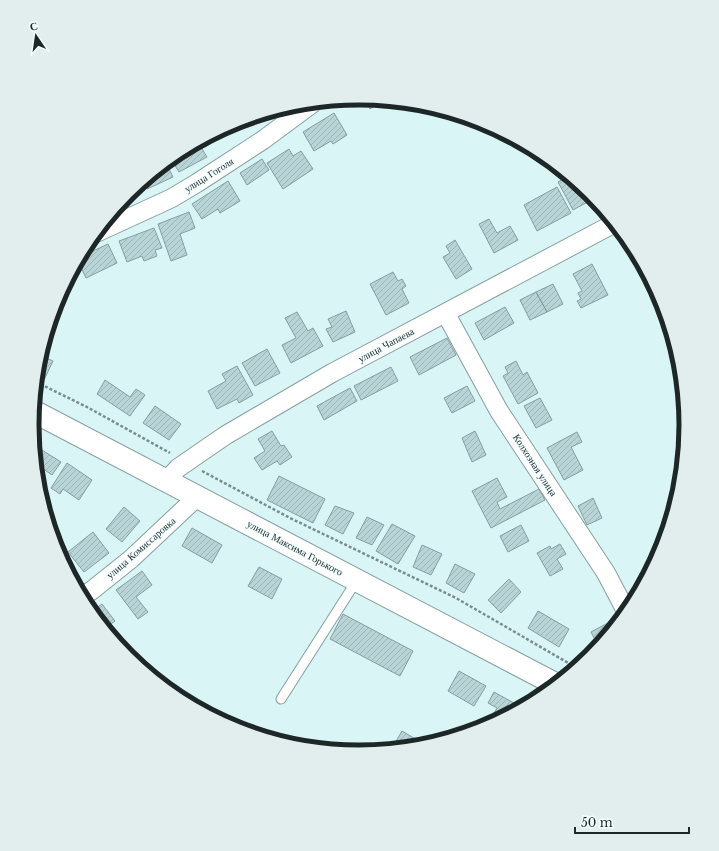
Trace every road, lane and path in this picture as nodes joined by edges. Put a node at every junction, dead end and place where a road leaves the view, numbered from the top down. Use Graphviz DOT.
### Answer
graph roads {
  1 [pos="302,110"];
  2 [pos="610,226"];
  3 [pos="107,228"];
  4 [pos="446,314"];
  5 [pos="42,385"];
  6 [pos="40,414"];
  7 [pos="186,462"];
  8 [pos="166,480"];
  9 [pos="197,497"];
  10 [pos="357,580"];
  11 [pos="86,593"];
  12 [pos="624,607"];
  13 [pos="572,665"];
  14 [pos="552,682"];
  15 [pos="281,699"];
  1 -- 3 [label="street, улица Гоголя"];
  2 -- 4 [label="street, улица Чапаева"];
  4 -- 7 [label="street, улица Чапаева"];
  4 -- 12 [label="street, Колхозная улица"];
  5 -- 7 [label="path"];
  6 -- 8 [label="street, улица Максима Горького"];
  7 -- 8 [label="street, улица Чапаева"];
  7 -- 13 [label="path"];
  8 -- 9 [label="street, улица Максима Горького"];
  9 -- 10 [label="street, улица Максима Горького"];
  9 -- 11 [label="street, улица Комиссаровка"];
  10 -- 14 [label="street, улица Максима Горького"];
  10 -- 15 [label="lane"];
}
